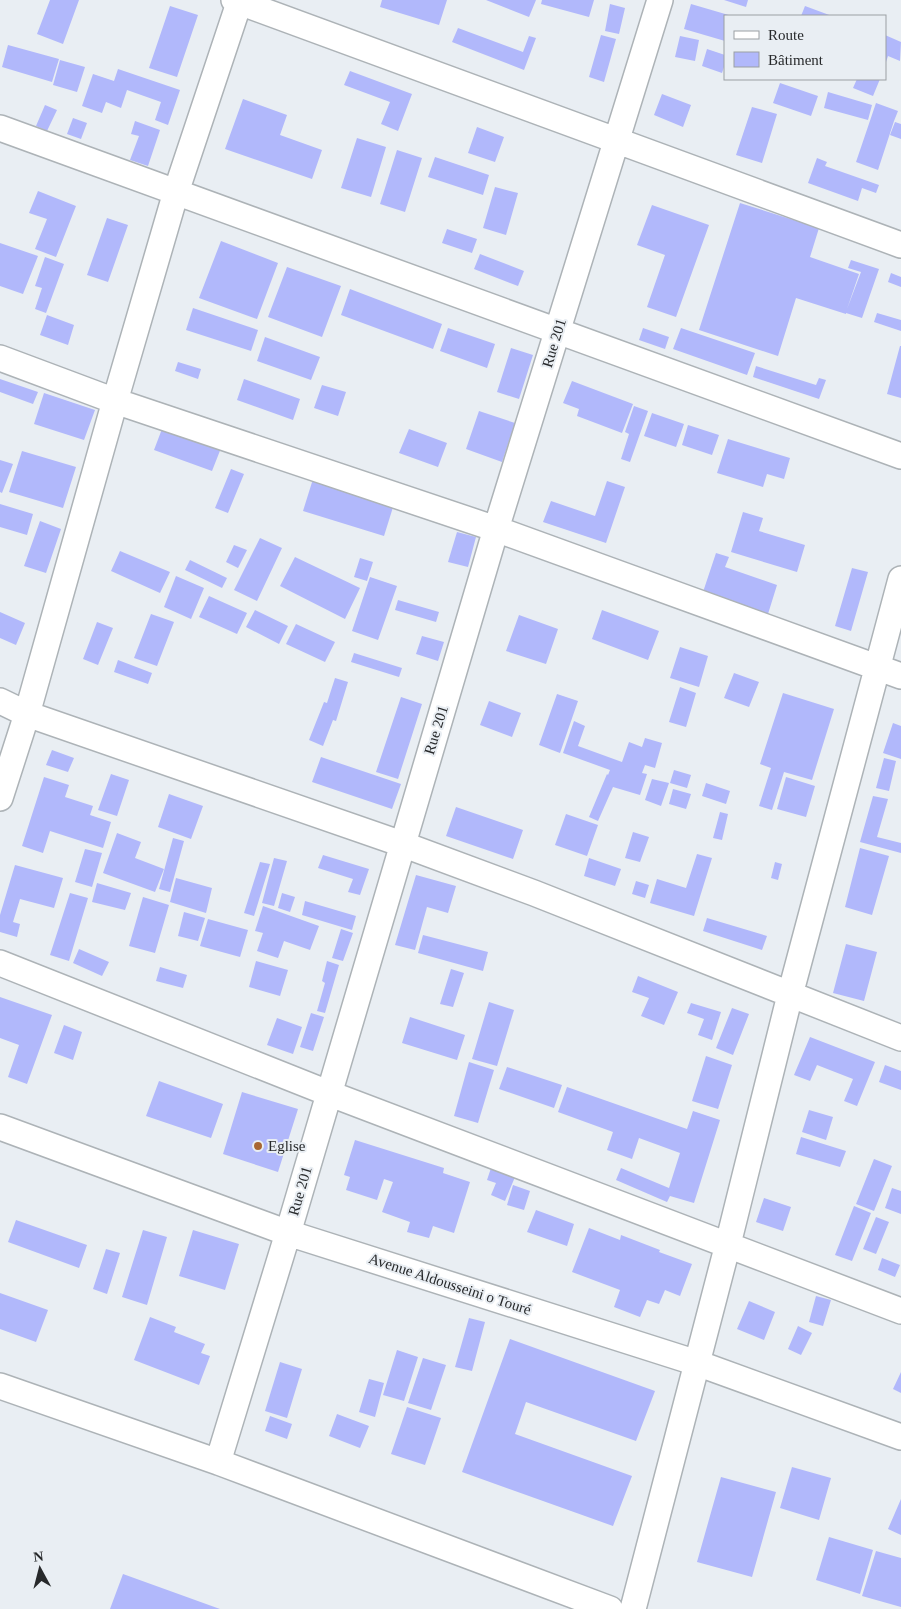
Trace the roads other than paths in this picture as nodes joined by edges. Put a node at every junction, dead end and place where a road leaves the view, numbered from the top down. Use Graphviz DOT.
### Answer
graph roads {
  1 [pos="660,0"];
  2 [pos="238,1"];
  3 [pos="0,128"];
  4 [pos="616,141"];
  5 [pos="176,192"];
  6 [pos="901,245"];
  7 [pos="558,331"];
  8 [pos="0,358"];
  9 [pos="115,401"];
  10 [pos="901,456"];
  11 [pos="496,529"];
  12 [pos="901,579"];
  13 [pos="877,667"];
  14 [pos="901,676"];
  15 [pos="0,700"];
  16 [pos="27,714"];
  17 [pos="0,798"];
  18 [pos="402,844"];
  19 [pos="0,963"];
  20 [pos="790,994"];
  21 [pos="901,1038"];
  22 [pos="328,1093"];
  23 [pos="0,1128"];
  24 [pos="288,1233"];
  25 [pos="728,1244"];
  26 [pos="901,1311"];
  27 [pos="697,1363"];
  28 [pos="0,1386"];
  29 [pos="901,1437"];
  30 [pos="218,1462"];
  31 [pos="610,1609"];
  32 [pos="632,1609"];
  1 -- 4 [label="street, Rue 201"];
  2 -- 4 [label="street"];
  2 -- 5 [label="street"];
  3 -- 5 [label="street"];
  4 -- 6 [label="street"];
  4 -- 7 [label="street, Rue 201"];
  5 -- 7 [label="street"];
  5 -- 9 [label="street"];
  7 -- 10 [label="street"];
  7 -- 11 [label="street, Rue 201"];
  8 -- 9 [label="street"];
  9 -- 11 [label="street"];
  9 -- 16 [label="street"];
  11 -- 13 [label="street"];
  11 -- 18 [label="street, Rue 201"];
  12 -- 13 [label="street"];
  13 -- 14 [label="street"];
  13 -- 20 [label="street"];
  15 -- 16 [label="street"];
  16 -- 17 [label="street"];
  16 -- 18 [label="street"];
  18 -- 20 [label="street"];
  18 -- 22 [label="street, Rue 201"];
  19 -- 22 [label="street"];
  20 -- 21 [label="street"];
  20 -- 25 [label="street"];
  22 -- 24 [label="street, Rue 201"];
  22 -- 25 [label="street"];
  23 -- 24 [label="street, Avenue Aldousseini o Touré"];
  24 -- 27 [label="street, Avenue Aldousseini o Touré"];
  24 -- 30 [label="street, Rue 201"];
  25 -- 26 [label="street"];
  25 -- 27 [label="street"];
  27 -- 29 [label="street, Avenue Aldousseini o Touré"];
  27 -- 32 [label="street"];
  28 -- 30 [label="street"];
  30 -- 31 [label="street"];
}
